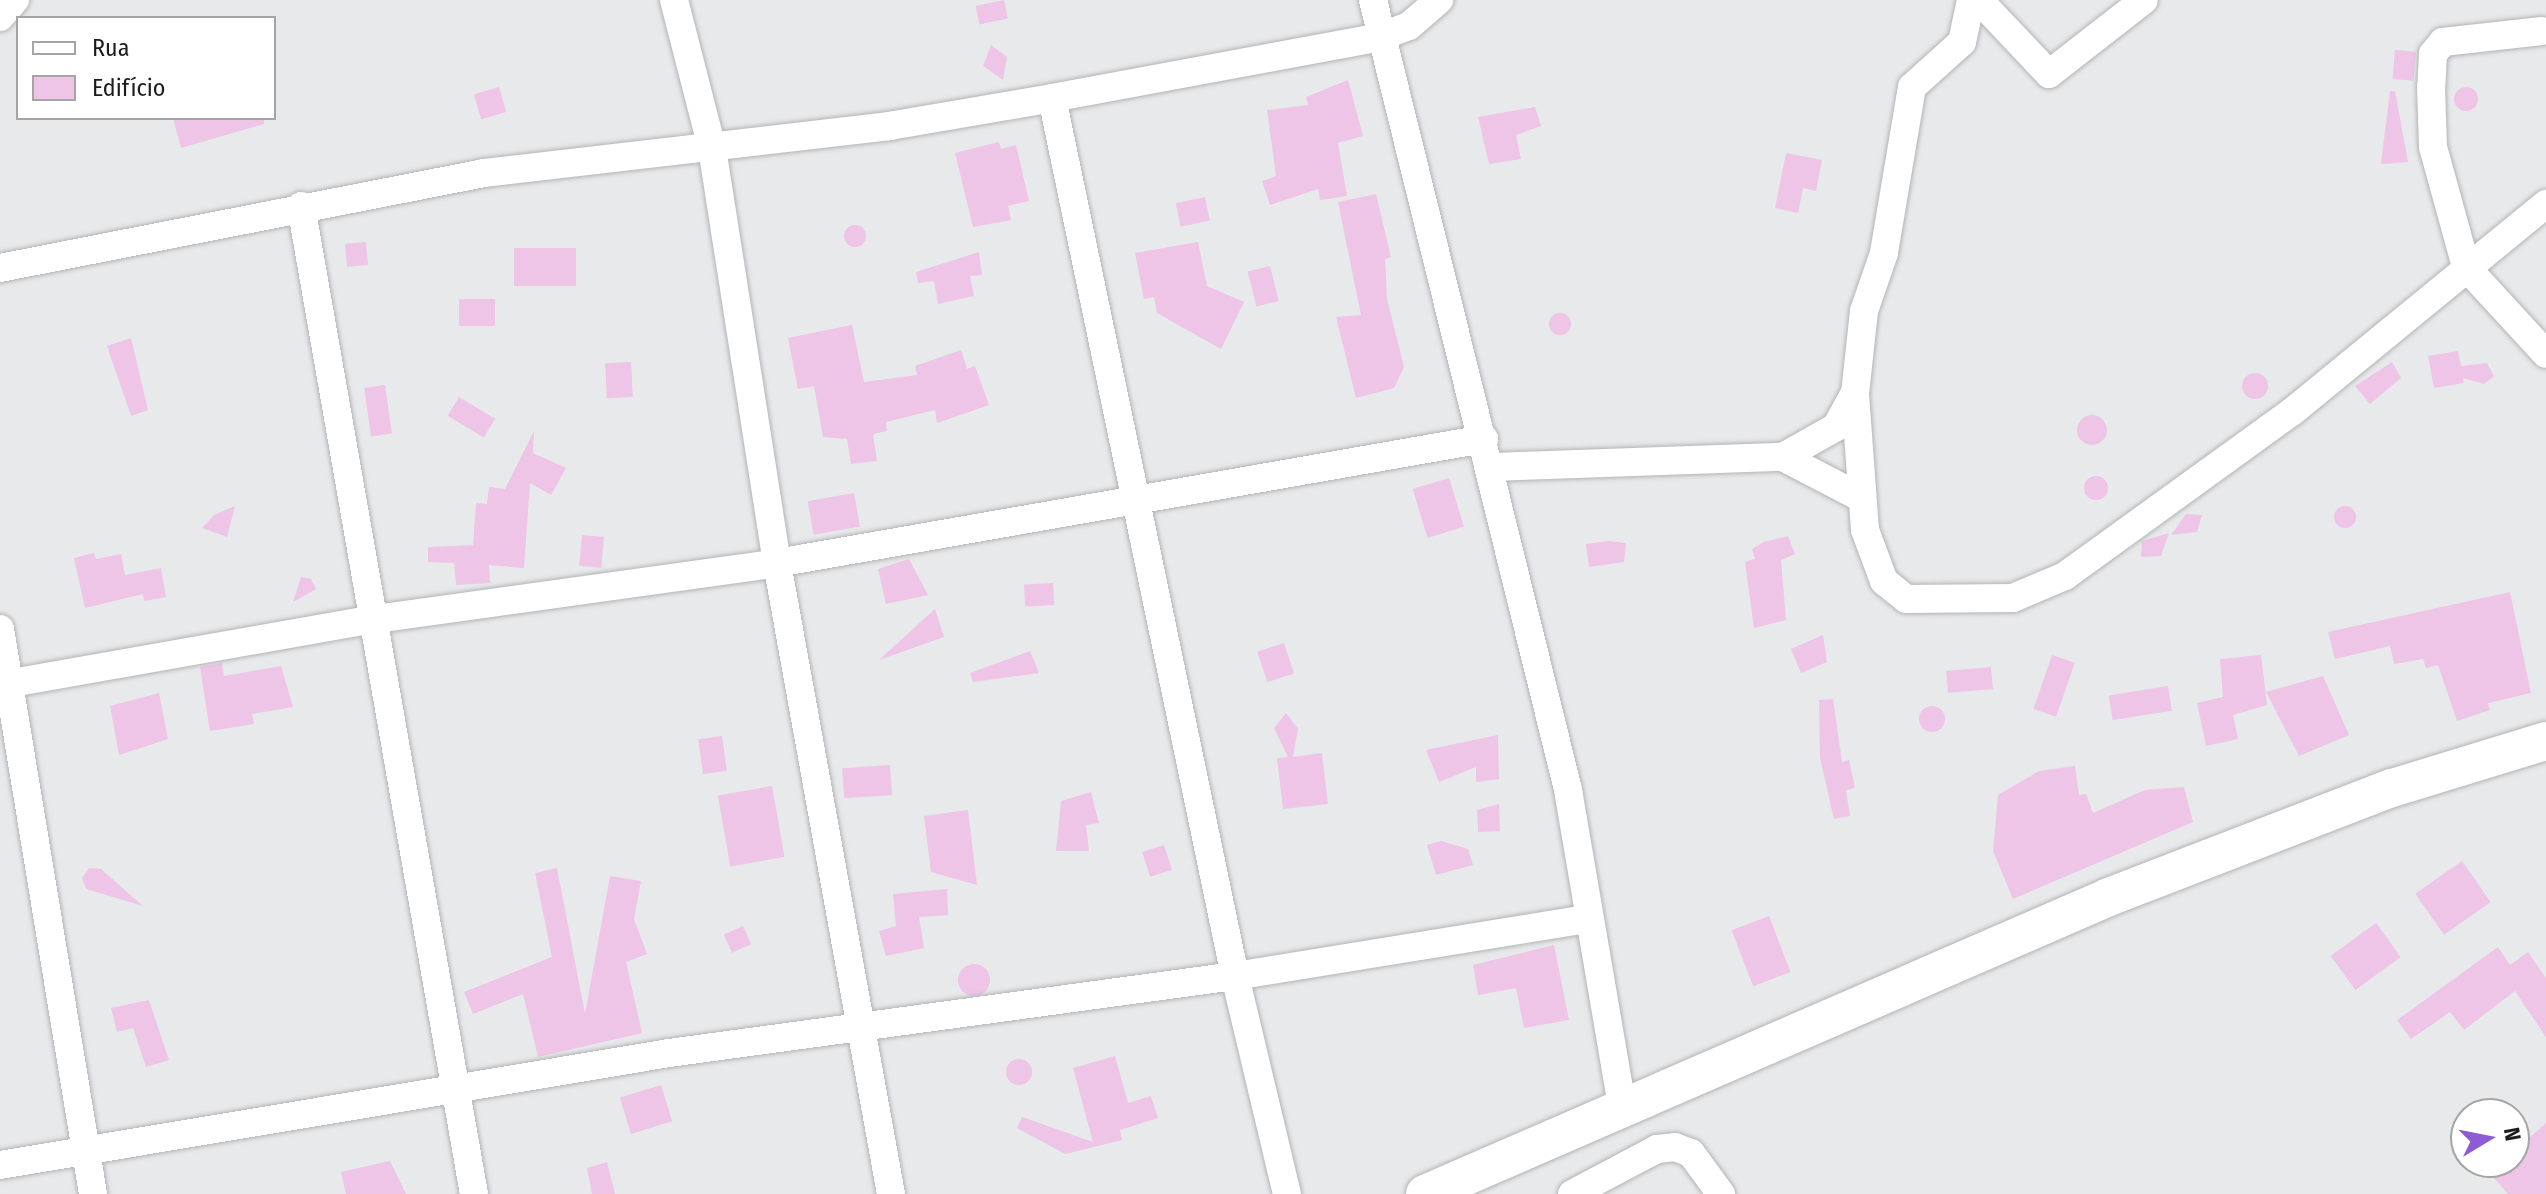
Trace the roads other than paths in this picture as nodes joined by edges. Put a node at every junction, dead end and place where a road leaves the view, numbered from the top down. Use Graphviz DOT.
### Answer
graph roads {
  1 [pos="15,0"];
  2 [pos="674,0"];
  3 [pos="1373,0"];
  4 [pos="1439,0"];
  5 [pos="1971,0"];
  6 [pos="1979,0"];
  7 [pos="2144,0"];
  8 [pos="0,17"];
  9 [pos="2542,31"];
  10 [pos="1380,37"];
  11 [pos="1052,98"];
  12 [pos="712,148"];
  13 [pos="2546,204"];
  14 [pos="301,206"];
  15 [pos="2466,267"];
  16 [pos="0,268"];
  17 [pos="2546,354"];
  18 [pos="1855,394"];
  19 [pos="1484,439"];
  20 [pos="1783,457"];
  21 [pos="1491,467"];
  22 [pos="1858,496"];
  23 [pos="1134,500"];
  24 [pos="777,563"];
  25 [pos="376,619"];
  26 [pos="0,629"];
  27 [pos="5,685"];
  28 [pos="2546,741"];
  29 [pos="1587,919"];
  30 [pos="1235,976"];
  31 [pos="862,1029"];
  32 [pos="454,1091"];
  33 [pos="1622,1107"];
  34 [pos="88,1151"];
  35 [pos="0,1165"];
  36 [pos="93,1194"];
  37 [pos="474,1194"];
  38 [pos="891,1194"];
  39 [pos="1287,1194"];
  40 [pos="1425,1194"];
  41 [pos="1572,1194"];
  42 [pos="1721,1194"];
  1 -- 8 [label="street"];
  2 -- 12 [label="street"];
  3 -- 10 [label="street"];
  4 -- 10 [label="street"];
  5 -- 18 [label="street"];
  6 -- 7 [label="street"];
  9 -- 15 [label="street"];
  10 -- 11 [label="street"];
  10 -- 19 [label="street"];
  11 -- 12 [label="street"];
  11 -- 23 [label="street"];
  12 -- 14 [label="street"];
  12 -- 24 [label="street"];
  13 -- 15 [label="street"];
  14 -- 16 [label="street"];
  14 -- 25 [label="street"];
  15 -- 17 [label="street"];
  15 -- 22 [label="street"];
  18 -- 20 [label="street"];
  18 -- 22 [label="street"];
  19 -- 21 [label="street"];
  19 -- 23 [label="street"];
  20 -- 21 [label="street"];
  20 -- 22 [label="street"];
  21 -- 29 [label="street"];
  23 -- 24 [label="street"];
  23 -- 30 [label="street"];
  24 -- 25 [label="street"];
  24 -- 31 [label="street"];
  25 -- 27 [label="street"];
  25 -- 32 [label="street"];
  26 -- 27 [label="street"];
  27 -- 34 [label="street"];
  28 -- 33 [label="main road"];
  29 -- 30 [label="street"];
  29 -- 33 [label="street"];
  30 -- 31 [label="street"];
  30 -- 39 [label="street"];
  31 -- 32 [label="street"];
  31 -- 38 [label="street"];
  32 -- 34 [label="street"];
  32 -- 37 [label="street"];
  33 -- 40 [label="main road"];
  34 -- 35 [label="street"];
  34 -- 36 [label="street"];
  41 -- 42 [label="street"];
}
